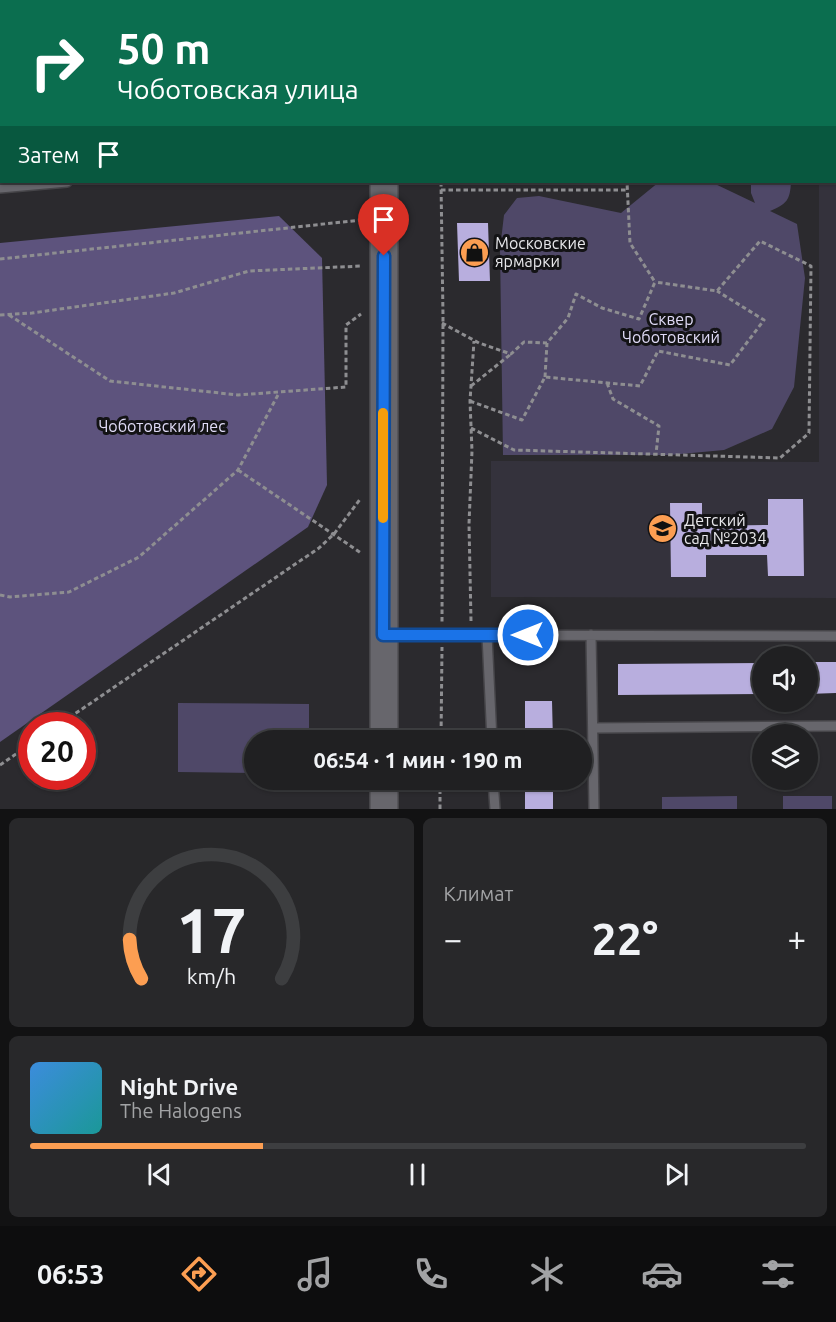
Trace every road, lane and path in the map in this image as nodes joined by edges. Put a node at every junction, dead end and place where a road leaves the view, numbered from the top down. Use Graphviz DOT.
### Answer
graph roads {
  1 [pos="56,183"];
  2 [pos="384,183"];
  3 [pos="441,183"];
  4 [pos="627,183"];
  5 [pos="0,188"];
  6 [pos="441,190"];
  7 [pos="627,190"];
  8 [pos="384,218"];
  9 [pos="0,259"];
  10 [pos="362,266"];
  11 [pos="655,282"];
  12 [pos="717,291"];
  13 [pos="362,313"];
  14 [pos="0,315"];
  15 [pos="9,315"];
  16 [pos="442,323"];
  17 [pos="474,340"];
  18 [pos="547,343"];
  19 [pos="511,354"];
  20 [pos="545,377"];
  21 [pos="607,383"];
  22 [pos="471,386"];
  23 [pos="280,392"];
  24 [pos="470,401"];
  25 [pos="471,428"];
  26 [pos="656,454"];
  27 [pos="238,470"];
  28 [pos="362,495"];
  29 [pos="334,534"];
  30 [pos="363,554"];
  31 [pos="0,596"];
  32 [pos="383,635"];
  33 [pos="442,635"];
  34 [pos="472,635"];
  35 [pos="487,635"];
  36 [pos="591,635"];
  37 [pos="836,636"];
  38 [pos="78,712"];
  39 [pos="836,726"];
  40 [pos="592,728"];
  41 [pos="384,730"];
  42 [pos="441,730"];
  43 [pos="491,730"];
  44 [pos="18,753"];
  45 [pos="0,765"];
  46 [pos="384,790"];
  47 [pos="440,790"];
  48 [pos="494,790"];
  49 [pos="384,809"];
  50 [pos="440,809"];
  51 [pos="495,809"];
  52 [pos="594,809"];
  1 -- 5 [label="lane"];
  2 -- 8 [label="main road"];
  3 -- 6 [label="path"];
  4 -- 7 [label="path"];
  6 -- 7 [label="path"];
  6 -- 16 [label="path"];
  7 -- 11 [label="path"];
  8 -- 9 [label="path"];
  8 -- 32 [label="main road"];
  10 -- 15 [label="path"];
  11 -- 12 [label="path"];
  11 -- 18 [label="path"];
  12 -- 21 [label="path"];
  12 -- 26 [label="path"];
  13 -- 23 [label="path"];
  14 -- 15 [label="path"];
  15 -- 23 [label="path"];
  16 -- 17 [label="path"];
  16 -- 33 [label="path"];
  17 -- 19 [label="path"];
  17 -- 22 [label="path"];
  18 -- 19 [label="path"];
  18 -- 20 [label="path"];
  19 -- 22 [label="path"];
  20 -- 21 [label="path"];
  20 -- 24 [label="path"];
  21 -- 26 [label="path"];
  22 -- 24 [label="path"];
  23 -- 27 [label="path"];
  24 -- 25 [label="path"];
  25 -- 26 [label="path"];
  25 -- 34 [label="path"];
  27 -- 29 [label="path"];
  27 -- 31 [label="path"];
  28 -- 29 [label="path"];
  29 -- 30 [label="path"];
  29 -- 38 [label="path"];
  32 -- 33 [label="lane"];
  32 -- 41 [label="main road"];
  33 -- 34 [label="lane"];
  33 -- 42 [label="path"];
  34 -- 35 [label="lane"];
  35 -- 36 [label="lane"];
  35 -- 43 [label="lane"];
  36 -- 37 [label="lane"];
  36 -- 40 [label="lane"];
  39 -- 40 [label="lane"];
  40 -- 52 [label="lane"];
  44 -- 45 [label="path"];
  46 -- 49 [label="main road"];
  47 -- 50 [label="path"];
  48 -- 51 [label="lane"];
}
